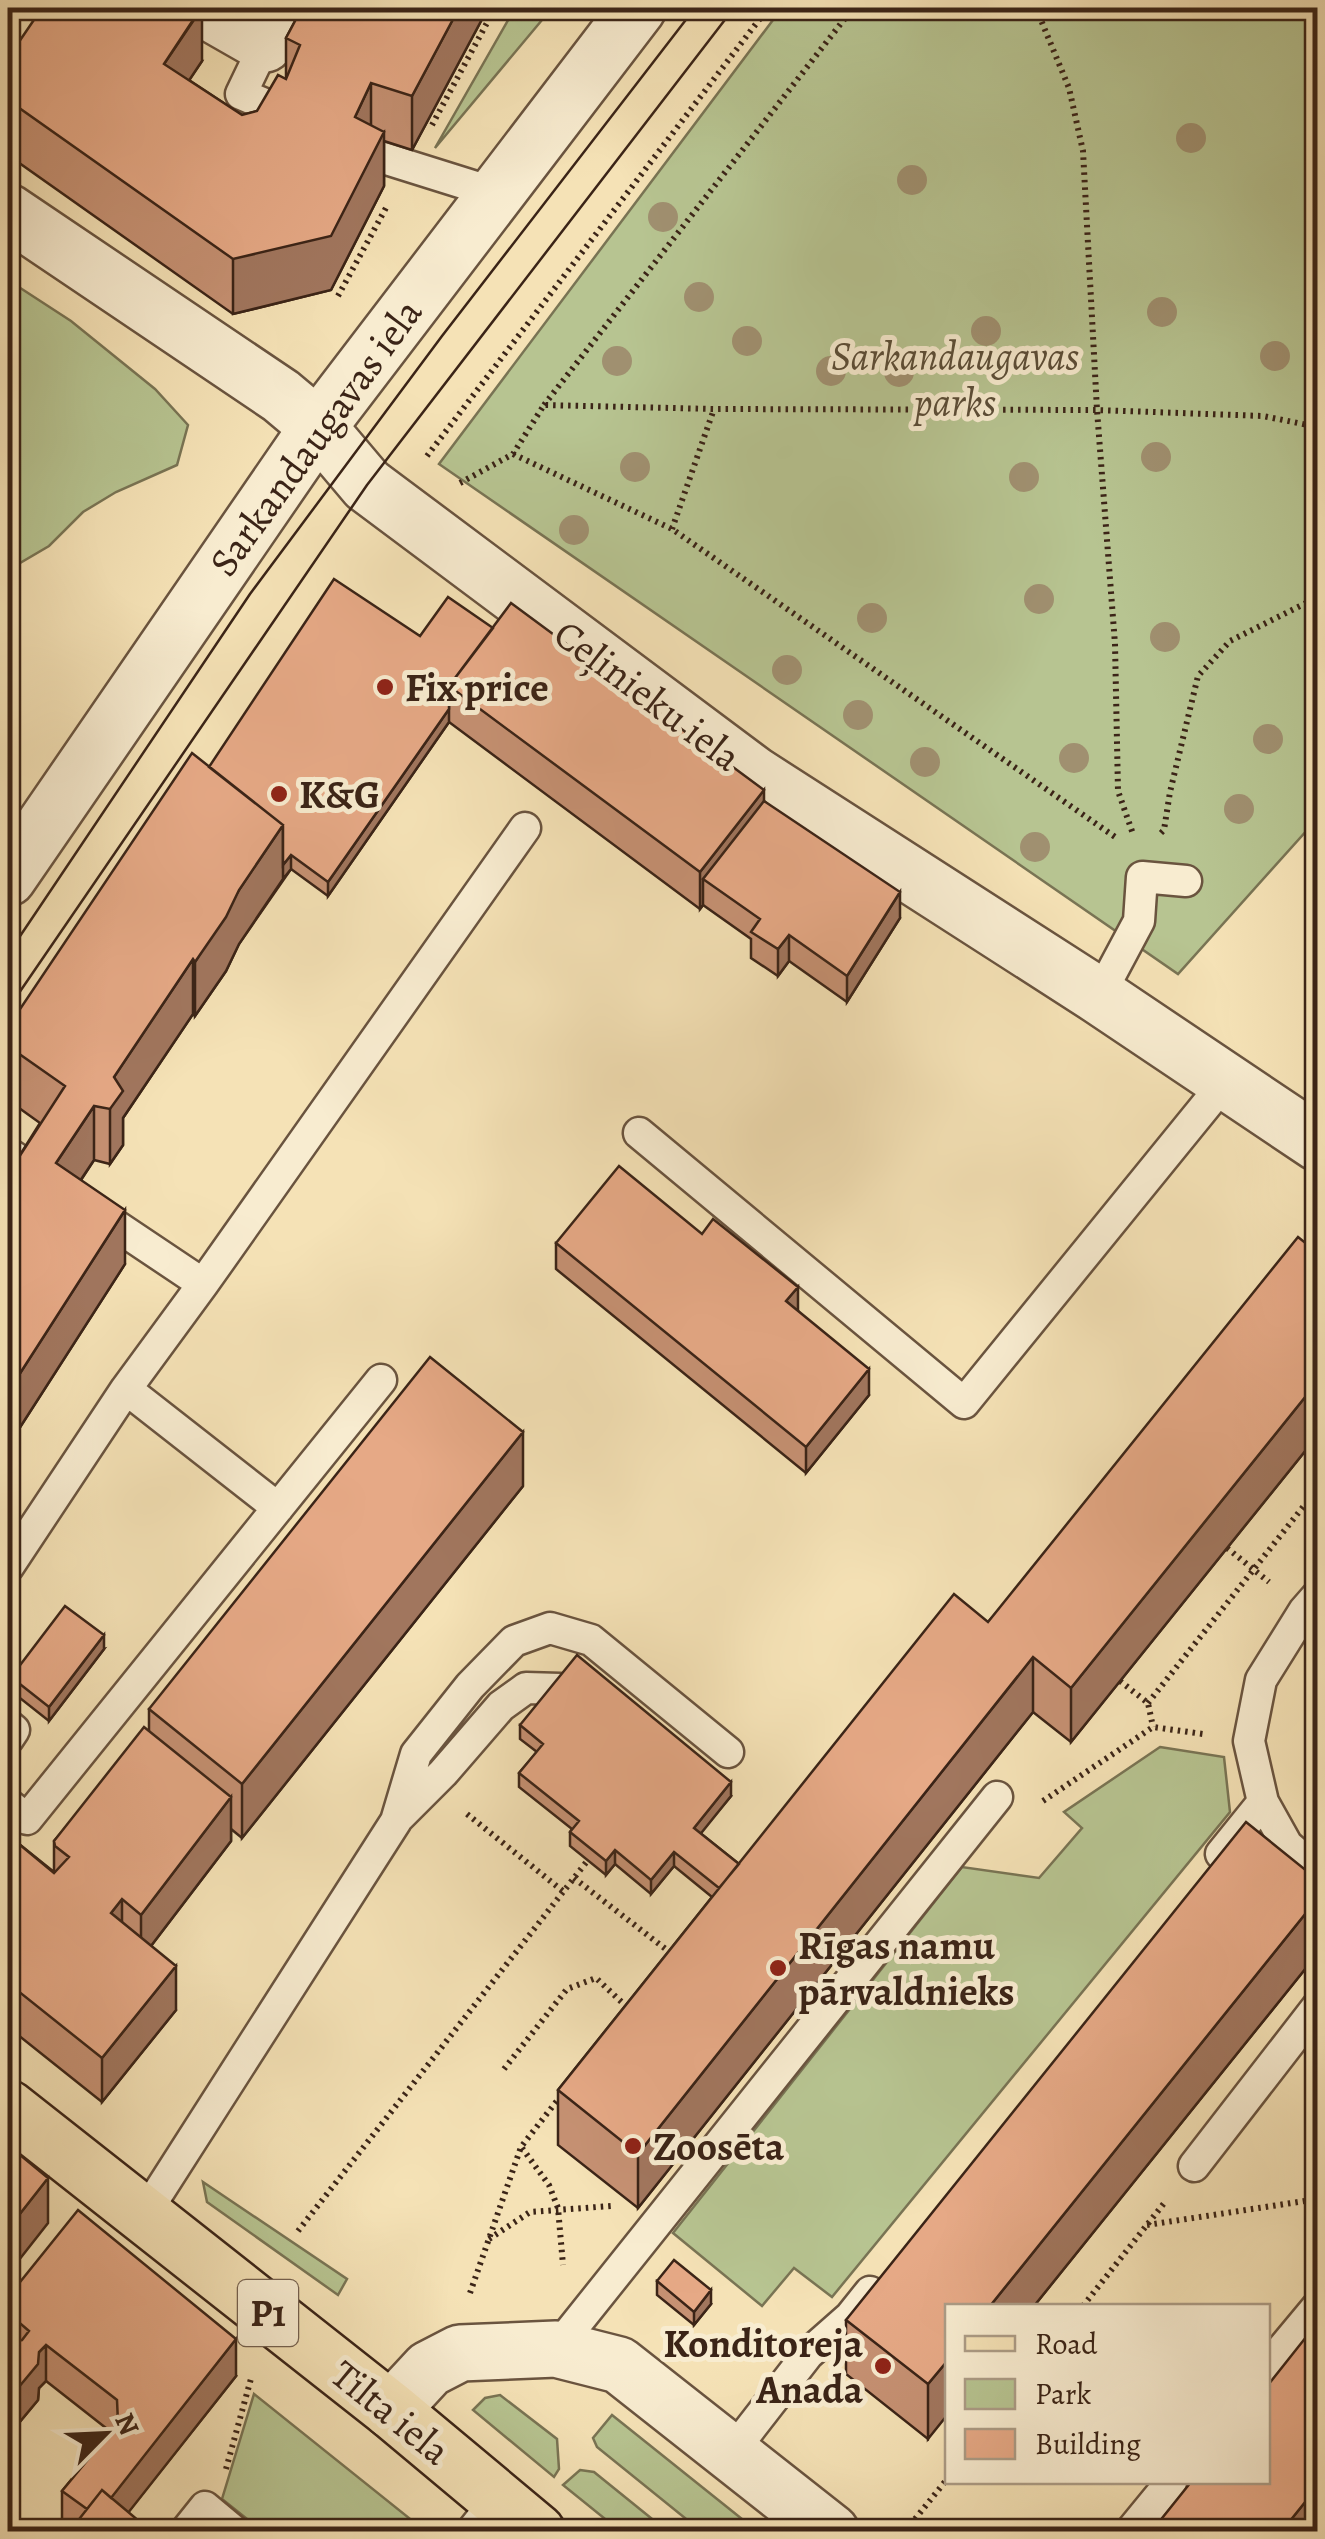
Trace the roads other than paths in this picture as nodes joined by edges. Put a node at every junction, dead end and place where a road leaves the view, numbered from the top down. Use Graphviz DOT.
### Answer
graph roads {
  1 [pos="202,8"];
  2 [pos="638,8"];
  3 [pos="275,26"];
  4 [pos="293,116"];
  5 [pos="364,152"];
  6 [pos="495,194"];
  7 [pos="8,212"];
  8 [pos="318,426"];
  9 [pos="525,828"];
  10 [pos="8,878"];
  11 [pos="1186,881"];
  12 [pos="1099,996"];
  13 [pos="1225,1082"];
  14 [pos="640,1132"];
  15 [pos="1318,1143"];
  16 [pos="8,1153"];
  17 [pos="42,1176"];
  18 [pos="70,1194"];
  19 [pos="203,1284"];
  20 [pos="381,1380"];
  21 [pos="126,1390"];
  22 [pos="278,1508"];
  23 [pos="8,1566"];
  24 [pos="1318,1595"];
  25 [pos="560,1689"];
  26 [pos="8,1725"];
  27 [pos="8,1740"];
  28 [pos="728,1752"];
  29 [pos="997,1797"];
  30 [pos="1263,1802"];
  31 [pos="8,1804"];
  32 [pos="396,1820"];
  33 [pos="1318,1872"];
  34 [pos="1202,1878"];
  35 [pos="1318,2006"];
  36 [pos="8,2108"];
  37 [pos="1194,2166"];
  38 [pos="144,2216"];
  39 [pos="886,2272"];
  40 [pos="1318,2306"];
  41 [pos="556,2349"];
  42 [pos="1270,2364"];
  43 [pos="391,2410"];
  44 [pos="732,2452"];
  45 [pos="1169,2484"];
  46 [pos="502,2521"];
  47 [pos="224,2522"];
  48 [pos="185,2532"];
  49 [pos="831,2532"];
  50 [pos="1130,2532"];
  1 -- 3 [label="street"];
  2 -- 6 [label="street, Sarkandaugavas iela"];
  3 -- 4 [label="lane"];
  5 -- 6 [label="lane"];
  6 -- 8 [label="street, Sarkandaugavas iela"];
  7 -- 8 [label="street, Ceļinieku iela"];
  8 -- 10 [label="street, Sarkandaugavas iela"];
  8 -- 12 [label="street, Ceļinieku iela"];
  9 -- 19 [label="lane"];
  11 -- 12 [label="lane"];
  12 -- 13 [label="street, Ceļinieku iela"];
  13 -- 14 [label="lane"];
  13 -- 15 [label="street, Ceļinieku iela"];
  16 -- 17 [label="lane"];
  18 -- 19 [label="lane"];
  19 -- 21 [label="lane"];
  20 -- 22 [label="lane"];
  21 -- 22 [label="lane"];
  21 -- 23 [label="lane"];
  22 -- 31 [label="lane"];
  24 -- 30 [label="lane"];
  25 -- 32 [label="lane"];
  26 -- 27 [label="lane"];
  28 -- 32 [label="lane"];
  29 -- 41 [label="lane"];
  30 -- 33 [label="lane"];
  30 -- 34 [label="lane"];
  32 -- 38 [label="lane"];
  35 -- 37 [label="lane"];
  36 -- 38 [label="main road, Tilta iela / P1"];
  38 -- 43 [label="main road, Tilta iela / P1"];
  39 -- 44 [label="lane"];
  40 -- 42 [label="lane"];
  41 -- 43 [label="street"];
  41 -- 44 [label="street"];
  43 -- 46 [label="main road, Tilta iela / P1"];
  44 -- 49 [label="street"];
  45 -- 50 [label="lane"];
  47 -- 48 [label="lane"];
}
